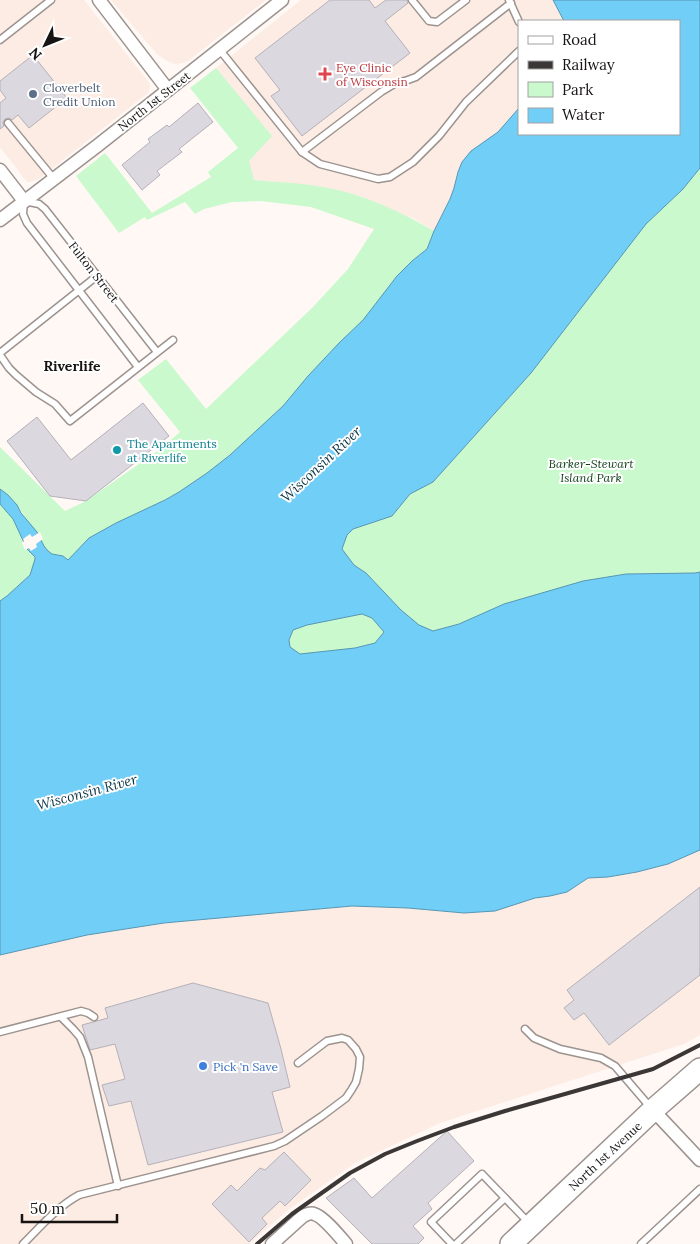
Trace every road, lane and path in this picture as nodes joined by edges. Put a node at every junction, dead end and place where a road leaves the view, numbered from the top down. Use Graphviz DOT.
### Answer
graph roads {
  1 [pos="51,0"];
  2 [pos="99,0"];
  3 [pos="282,0"];
  4 [pos="412,0"];
  5 [pos="466,0"];
  6 [pos="510,1"];
  7 [pos="518,20"];
  8 [pos="0,40"];
  9 [pos="220,49"];
  10 [pos="518,52"];
  11 [pos="168,90"];
  12 [pos="8,123"];
  13 [pos="302,152"];
  14 [pos="0,170"];
  15 [pos="54,179"];
  16 [pos="24,201"];
  17 [pos="0,220"];
  18 [pos="97,276"];
  19 [pos="79,290"];
  20 [pos="173,340"];
  21 [pos="157,352"];
  22 [pos="0,354"];
  23 [pos="138,367"];
  24 [pos="60,1017"];
  25 [pos="94,1017"];
  26 [pos="525,1029"];
  27 [pos="0,1032"];
  28 [pos="298,1064"];
  29 [pos="700,1069"];
  30 [pos="654,1110"];
  31 [pos="700,1160"];
  32 [pos="118,1186"];
  33 [pos="700,1189"];
  34 [pos="505,1198"];
  35 [pos="531,1225"];
  36 [pos="22,1244"];
  37 [pos="272,1244"];
  38 [pos="346,1244"];
  39 [pos="452,1244"];
  40 [pos="456,1244"];
  41 [pos="511,1244"];
  42 [pos="641,1244"];
  1 -- 8 [label="lane"];
  2 -- 11 [label="street"];
  3 -- 9 [label="street, North 1st Street"];
  4 -- 5 [label="lane"];
  6 -- 7 [label="lane"];
  6 -- 13 [label="lane"];
  9 -- 11 [label="street, North 1st Street"];
  9 -- 13 [label="lane"];
  10 -- 13 [label="lane"];
  11 -- 15 [label="street, North 1st Street"];
  12 -- 15 [label="lane"];
  14 -- 16 [label="street, Fulton Street"];
  15 -- 16 [label="street, North 1st Street"];
  16 -- 17 [label="street, North 1st Street"];
  16 -- 18 [label="lane, Fulton Street"];
  16 -- 19 [label="lane, Fulton Street"];
  18 -- 19 [label="lane"];
  18 -- 21 [label="lane, Fulton Street"];
  19 -- 22 [label="lane"];
  19 -- 23 [label="lane, Fulton Street"];
  20 -- 21 [label="lane"];
  21 -- 23 [label="lane"];
  22 -- 23 [label="lane"];
  24 -- 25 [label="lane"];
  24 -- 27 [label="lane"];
  24 -- 32 [label="lane"];
  26 -- 30 [label="lane"];
  28 -- 32 [label="lane"];
  29 -- 30 [label="main road, North 1st Avenue"];
  30 -- 31 [label="street"];
  30 -- 35 [label="main road, North 1st Avenue"];
  32 -- 36 [label="lane"];
  33 -- 42 [label="lane"];
  34 -- 35 [label="lane"];
  34 -- 39 [label="lane"];
  34 -- 40 [label="lane"];
  35 -- 41 [label="main road, North 1st Avenue"];
  37 -- 38 [label="street"];
}
